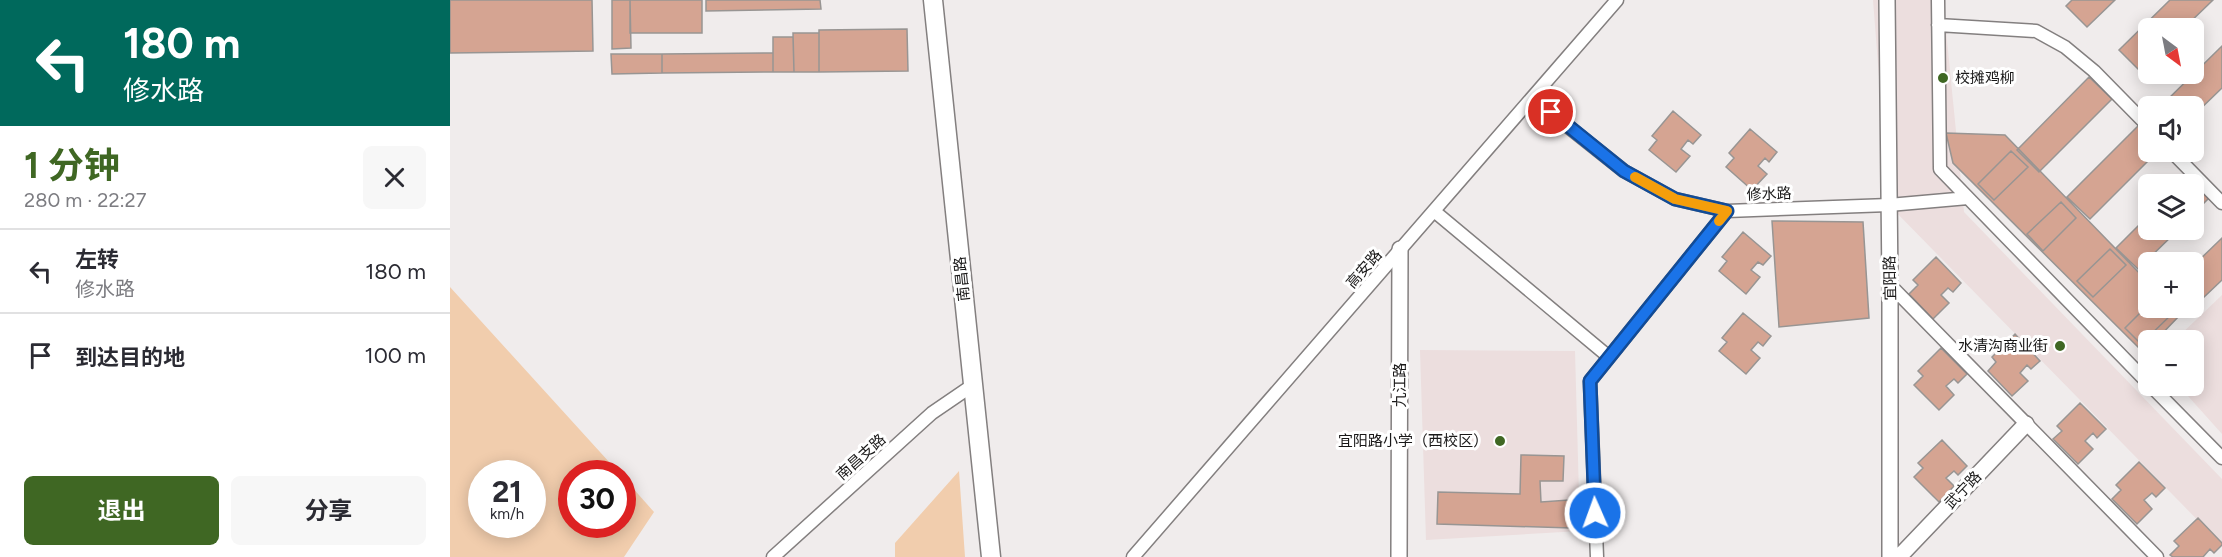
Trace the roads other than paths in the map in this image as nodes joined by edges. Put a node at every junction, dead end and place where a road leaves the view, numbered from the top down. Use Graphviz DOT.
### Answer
graph roads {
  1 [pos="933,0"];
  2 [pos="1617,0"];
  3 [pos="1887,0"];
  4 [pos="1938,0"];
  5 [pos="1938,25"];
  6 [pos="1532,98"];
  7 [pos="2138,116"];
  8 [pos="2182,162"];
  9 [pos="1968,198"];
  10 [pos="2222,203"];
  11 [pos="1889,205"];
  12 [pos="1434,211"];
  13 [pos="1727,211"];
  14 [pos="1400,249"];
  15 [pos="1890,285"];
  16 [pos="1609,357"];
  17 [pos="2138,373"];
  18 [pos="973,385"];
  19 [pos="2161,396"];
  20 [pos="2026,424"];
  21 [pos="2222,458"];
  22 [pos="773,557"];
  23 [pos="991,557"];
  24 [pos="1133,557"];
  25 [pos="1399,557"];
  26 [pos="1597,557"];
  27 [pos="1890,557"];
  28 [pos="1899,557"];
  29 [pos="2157,557"];
  1 -- 18 [label="main road, 南昌路"];
  2 -- 6 [label="street, 高安路"];
  3 -- 11 [label="street, 宜阳路"];
  4 -- 5 [label="street"];
  5 -- 7 [label="street"];
  5 -- 9 [label="street"];
  6 -- 12 [label="street, 高安路"];
  6 -- 13 [label="street, 修水路"];
  8 -- 10 [label="street"];
  9 -- 11 [label="street, 修水路"];
  9 -- 17 [label="street"];
  11 -- 13 [label="street, 修水路"];
  11 -- 15 [label="street, 宜阳路"];
  12 -- 14 [label="street, 高安路"];
  12 -- 16 [label="street"];
  13 -- 16 [label="street"];
  14 -- 24 [label="street, 高安路"];
  14 -- 25 [label="street, 九江路"];
  15 -- 20 [label="street"];
  15 -- 27 [label="street, 宜阳路"];
  16 -- 26 [label="street"];
  18 -- 22 [label="street, 南昌支路"];
  18 -- 23 [label="main road, 南昌路"];
  19 -- 21 [label="street"];
  20 -- 28 [label="street, 武宁路"];
  20 -- 29 [label="street"];
}
